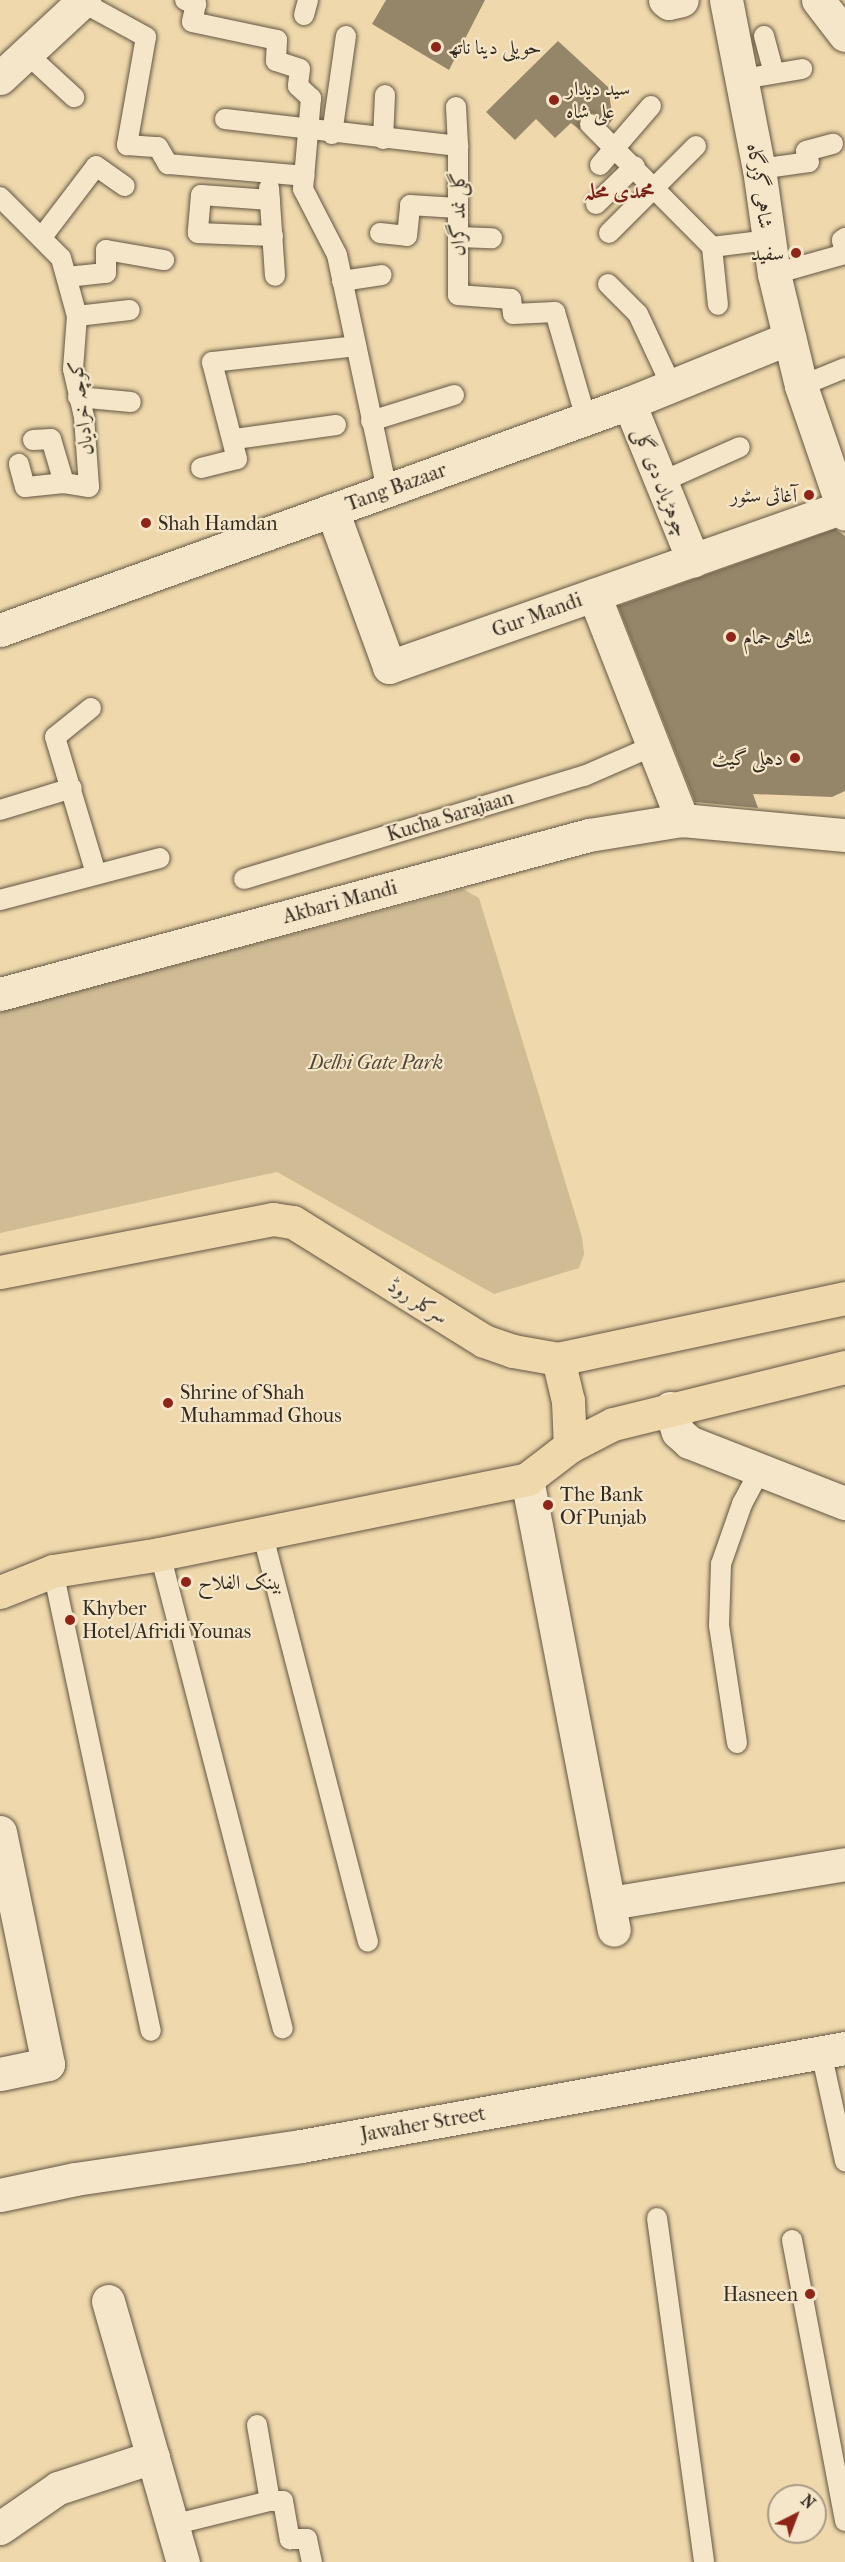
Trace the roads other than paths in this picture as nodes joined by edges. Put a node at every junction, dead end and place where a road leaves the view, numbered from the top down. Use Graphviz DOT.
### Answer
graph roads {
  1 [pos="185,0"];
  2 [pos="665,0"];
  3 [pos="682,0"];
  4 [pos="726,0"];
  5 [pos="818,0"];
  6 [pos="83,1"];
  7 [pos="845,35"];
  8 [pos="346,36"];
  9 [pos="764,36"];
  10 [pos="25,52"];
  11 [pos="801,69"];
  12 [pos="774,74"];
  13 [pos="0,78"];
  14 [pos="743,79"];
  15 [pos="385,94"];
  16 [pos="74,97"];
  17 [pos="651,106"];
  18 [pos="456,107"];
  19 [pos="225,119"];
  20 [pos="590,124"];
  21 [pos="309,131"];
  22 [pos="332,134"];
  23 [pos="383,139"];
  24 [pos="833,144"];
  25 [pos="696,146"];
  26 [pos="458,147"];
  27 [pos="616,148"];
  28 [pos="600,165"];
  29 [pos="635,166"];
  30 [pos="759,169"];
  31 [pos="268,173"];
  32 [pos="304,176"];
  33 [pos="125,186"];
  34 [pos="657,188"];
  35 [pos="0,197"];
  36 [pos="270,200"];
  37 [pos="596,204"];
  38 [pos="458,208"];
  39 [pos="380,233"];
  40 [pos="609,233"];
  41 [pos="273,236"];
  42 [pos="42,237"];
  43 [pos="458,237"];
  44 [pos="492,238"];
  45 [pos="845,238"];
  46 [pos="768,240"];
  47 [pos="712,247"];
  48 [pos="164,260"];
  49 [pos="774,274"];
  50 [pos="382,275"];
  51 [pos="275,276"];
  52 [pos="67,278"];
  53 [pos="342,281"];
  54 [pos="608,284"];
  55 [pos="718,305"];
  56 [pos="130,310"];
  57 [pos="78,316"];
  58 [pos="789,338"];
  59 [pos="356,346"];
  60 [pos="845,368"];
  61 [pos="801,386"];
  62 [pos="672,387"];
  63 [pos="454,395"];
  64 [pos="78,397"];
  65 [pos="131,402"];
  66 [pos="629,403"];
  67 [pos="586,419"];
  68 [pos="371,421"];
  69 [pos="336,425"];
  70 [pos="235,439"];
  71 [pos="33,440"];
  72 [pos="740,447"];
  73 [pos="19,464"];
  74 [pos="201,468"];
  75 [pos="661,482"];
  76 [pos="64,483"];
  77 [pos="387,491"];
  78 [pos="844,509"];
  79 [pos="332,510"];
  80 [pos="693,560"];
  81 [pos="594,595"];
  82 [pos="0,630"];
  83 [pos="91,708"];
  84 [pos="653,746"];
  85 [pos="72,788"];
  86 [pos="0,810"];
  87 [pos="682,820"];
  88 [pos="845,835"];
  89 [pos="160,858"];
  90 [pos="96,874"];
  91 [pos="244,879"];
  92 [pos="0,900"];
  93 [pos="0,994"];
  94 [pos="0,1272"];
  95 [pos="845,1298"];
  96 [pos="558,1359"];
  97 [pos="845,1367"];
  98 [pos="670,1408"];
  99 [pos="570,1446"];
  100 [pos="760,1470"];
  101 [pos="527,1479"];
  102 [pos="845,1503"];
  103 [pos="262,1532"];
  104 [pos="160,1554"];
  105 [pos="53,1571"];
  106 [pos="0,1592"];
  107 [pos="737,1743"];
  108 [pos="0,1832"];
  109 [pos="845,1864"];
  110 [pos="368,1942"];
  111 [pos="283,2028"];
  112 [pos="151,2031"];
  113 [pos="833,2050"];
  114 [pos="0,2074"];
  115 [pos="845,2161"];
  116 [pos="0,2195"];
  117 [pos="657,2218"];
  118 [pos="792,2240"];
  119 [pos="108,2301"];
  120 [pos="257,2425"];
  121 [pos="153,2457"];
  122 [pos="270,2501"];
  123 [pos="845,2521"];
  124 [pos="172,2525"];
  125 [pos="0,2528"];
  126 [pos="183,2562"];
  127 [pos="312,2562"];
  128 [pos="704,2562"];
  1 -- 21 [label="lane"];
  2 -- 3 [label="street"];
  4 -- 14 [label="street, شاہی گزرگاہ"];
  5 -- 7 [label="street"];
  6 -- 10 [label="street"];
  6 -- 31 [label="lane"];
  8 -- 22 [label="lane"];
  9 -- 12 [label="lane"];
  10 -- 13 [label="street"];
  10 -- 16 [label="lane"];
  11 -- 12 [label="lane"];
  12 -- 14 [label="lane"];
  14 -- 30 [label="street, شاہی گزرگاہ"];
  15 -- 23 [label="lane"];
  17 -- 27 [label="lane"];
  18 -- 26 [label="lane"];
  19 -- 21 [label="lane, گلی نمد گراں"];
  20 -- 27 [label="lane"];
  21 -- 22 [label="lane, گلی نمد گراں"];
  21 -- 32 [label="lane"];
  22 -- 23 [label="lane, گلی نمد گراں"];
  23 -- 26 [label="lane, گلی نمد گراں"];
  24 -- 30 [label="lane"];
  25 -- 34 [label="lane"];
  26 -- 38 [label="lane, گلی نمد گراں"];
  27 -- 28 [label="lane"];
  27 -- 29 [label="lane"];
  29 -- 34 [label="lane"];
  29 -- 37 [label="lane"];
  30 -- 46 [label="street, شاہی گزرگاہ"];
  31 -- 32 [label="lane"];
  31 -- 36 [label="lane"];
  32 -- 53 [label="lane"];
  33 -- 42 [label="lane"];
  34 -- 40 [label="lane"];
  34 -- 47 [label="lane"];
  35 -- 42 [label="lane, کوچہ خرادیاں"];
  36 -- 41 [label="lane"];
  36 -- 41 [label="lane"];
  38 -- 39 [label="lane"];
  38 -- 43 [label="lane, گلی نمد گراں"];
  41 -- 51 [label="lane"];
  42 -- 52 [label="lane, کوچہ خرادیاں"];
  43 -- 44 [label="lane"];
  43 -- 67 [label="lane, گلی نمد گراں"];
  45 -- 49 [label="lane"];
  46 -- 47 [label="lane"];
  46 -- 49 [label="street, شاہی گزرگاہ"];
  47 -- 55 [label="lane"];
  48 -- 52 [label="lane"];
  49 -- 58 [label="street, شاہی گزرگاہ"];
  50 -- 53 [label="lane"];
  52 -- 57 [label="lane, کوچہ خرادیاں"];
  53 -- 59 [label="lane"];
  54 -- 62 [label="lane"];
  56 -- 57 [label="lane"];
  57 -- 64 [label="lane, کوچہ خرادیاں"];
  58 -- 61 [label="street, شاہی گزرگاہ"];
  58 -- 62 [label="street, Tang Bazaar"];
  59 -- 68 [label="lane"];
  59 -- 70 [label="lane"];
  60 -- 61 [label="lane"];
  61 -- 78 [label="street, شاہی گزرگاہ"];
  62 -- 66 [label="street, Tang Bazaar"];
  63 -- 68 [label="lane"];
  64 -- 65 [label="lane"];
  64 -- 76 [label="lane, کوچہ خرادیاں"];
  66 -- 67 [label="street, Tang Bazaar"];
  66 -- 75 [label="street, چوہڑیاں دی گلی"];
  67 -- 77 [label="street, Tang Bazaar"];
  68 -- 77 [label="lane"];
  69 -- 70 [label="lane"];
  70 -- 74 [label="lane"];
  71 -- 76 [label="lane"];
  72 -- 75 [label="lane"];
  73 -- 76 [label="lane, کوچہ خرادیاں"];
  75 -- 80 [label="street, چوہڑیاں دی گلی"];
  77 -- 79 [label="street, Tang Bazaar"];
  78 -- 80 [label="street, Gur Mandi"];
  79 -- 81 [label="street, Gur Mandi"];
  79 -- 82 [label="street, Tang Bazaar"];
  80 -- 81 [label="street, Gur Mandi"];
  81 -- 84 [label="street"];
  83 -- 85 [label="lane"];
  84 -- 87 [label="street"];
  84 -- 91 [label="lane, Kucha Sarajaan"];
  85 -- 86 [label="lane"];
  85 -- 90 [label="lane"];
  87 -- 88 [label="street, Akbari Mandi"];
  87 -- 93 [label="street, Akbari Mandi"];
  89 -- 90 [label="lane"];
  90 -- 92 [label="lane"];
  94 -- 96 [label="main road, سرکلر روڈ"];
  95 -- 96 [label="main road, سرکلر روڈ"];
  96 -- 99 [label="main road"];
  97 -- 98 [label="main road"];
  98 -- 99 [label="main road"];
  98 -- 100 [label="street"];
  99 -- 101 [label="main road"];
  100 -- 102 [label="street"];
  100 -- 107 [label="lane"];
  101 -- 103 [label="main road"];
  101 -- 109 [label="street"];
  103 -- 104 [label="main road"];
  103 -- 110 [label="lane"];
  104 -- 105 [label="main road"];
  104 -- 111 [label="lane"];
  105 -- 106 [label="main road"];
  105 -- 112 [label="lane"];
  108 -- 114 [label="street"];
  113 -- 115 [label="lane"];
  113 -- 116 [label="street, Jawaher Street"];
  117 -- 128 [label="lane"];
  118 -- 123 [label="lane"];
  119 -- 121 [label="street"];
  120 -- 122 [label="lane"];
  121 -- 124 [label="street"];
  121 -- 125 [label="street"];
  122 -- 124 [label="lane"];
  122 -- 127 [label="lane"];
  124 -- 126 [label="street"];
}
